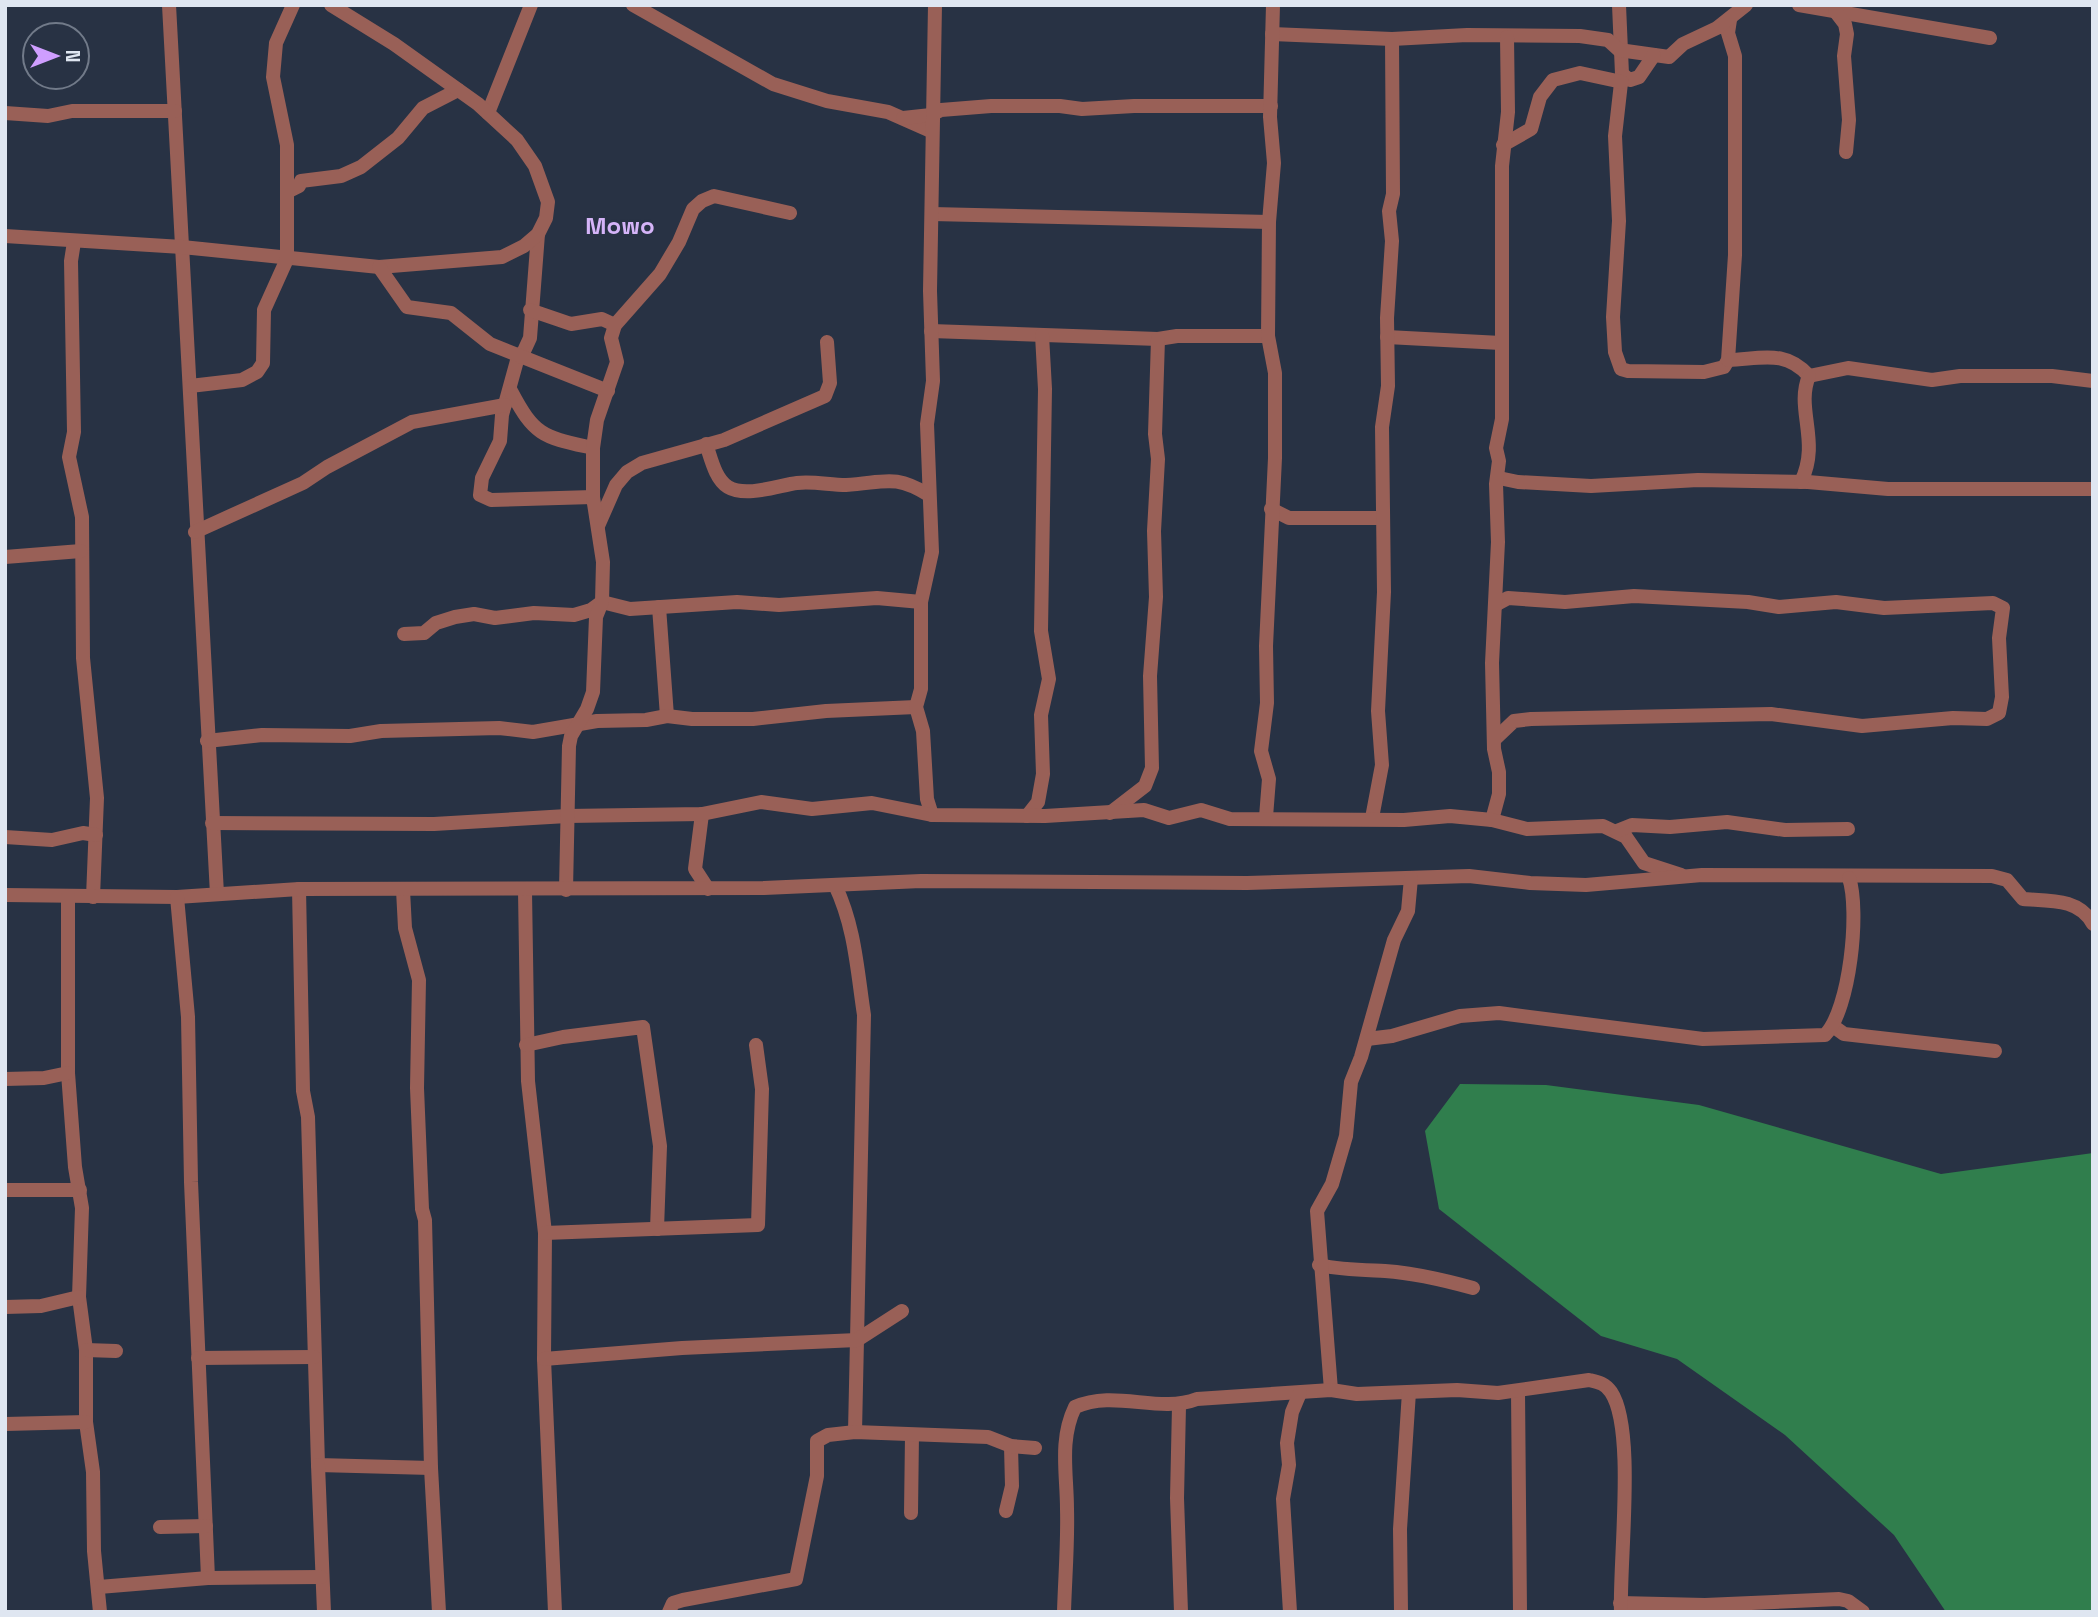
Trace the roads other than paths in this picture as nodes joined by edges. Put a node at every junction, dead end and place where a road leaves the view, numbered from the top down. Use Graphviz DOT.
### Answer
graph roads {
  1 [pos="169,5"];
  2 [pos="293,5"];
  3 [pos="331,5"];
  4 [pos="531,5"];
  5 [pos="632,5"];
  6 [pos="935,5"];
  7 [pos="1273,5"];
  8 [pos="1619,5"];
  9 [pos="1746,5"];
  10 [pos="1799,5"];
  11 [pos="1835,11"];
  12 [pos="1725,27"];
  13 [pos="1272,34"];
  14 [pos="1507,37"];
  15 [pos="1990,38"];
  16 [pos="1392,39"];
  17 [pos="1619,50"];
  18 [pos="1654,55"];
  19 [pos="1622,78"];
  20 [pos="458,90"];
  21 [pos="1271,106"];
  22 [pos="175,111"];
  23 [pos="5,113"];
  24 [pos="488,113"];
  25 [pos="932,115"];
  26 [pos="903,118"];
  27 [pos="931,131"];
  28 [pos="1503,145"];
  29 [pos="1846,152"];
  30 [pos="289,191"];
  31 [pos="790,213"];
  32 [pos="932,214"];
  33 [pos="1269,222"];
  34 [pos="538,234"];
  35 [pos="5,236"];
  36 [pos="74,242"];
  37 [pos="182,247"];
  38 [pos="287,259"];
  39 [pos="379,267"];
  40 [pos="530,310"];
  41 [pos="615,325"];
  42 [pos="931,331"];
  43 [pos="1042,335"];
  44 [pos="1268,336"];
  45 [pos="1387,337"];
  46 [pos="1158,339"];
  47 [pos="827,342"];
  48 [pos="1501,343"];
  49 [pos="518,357"];
  50 [pos="1728,360"];
  51 [pos="1809,376"];
  52 [pos="2093,382"];
  53 [pos="190,386"];
  54 [pos="511,391"];
  55 [pos="608,391"];
  56 [pos="505,405"];
  57 [pos="706,444"];
  58 [pos="593,448"];
  59 [pos="930,476"];
  60 [pos="1499,478"];
  61 [pos="1801,482"];
  62 [pos="914,485"];
  63 [pos="2093,489"];
  64 [pos="929,495"];
  65 [pos="593,497"];
  66 [pos="1271,509"];
  67 [pos="1382,517"];
  68 [pos="598,526"];
  69 [pos="195,532"];
  70 [pos="81,551"];
  71 [pos="5,557"];
  72 [pos="602,602"];
  73 [pos="921,602"];
  74 [pos="1502,602"];
  75 [pos="659,607"];
  76 [pos="404,634"];
  77 [pos="1494,700"];
  78 [pos="916,708"];
  79 [pos="667,716"];
  80 [pos="1514,722"];
  81 [pos="577,725"];
  82 [pos="1494,740"];
  83 [pos="207,741"];
  84 [pos="1499,794"];
  85 [pos="1038,802"];
  86 [pos="1110,813"];
  87 [pos="702,814"];
  88 [pos="926,814"];
  89 [pos="567,816"];
  90 [pos="1027,816"];
  91 [pos="1045,816"];
  92 [pos="1266,817"];
  93 [pos="1372,818"];
  94 [pos="1469,818"];
  95 [pos="1492,820"];
  96 [pos="212,823"];
  97 [pos="1848,829"];
  98 [pos="1617,831"];
  99 [pos="96,835"];
  100 [pos="5,838"];
  101 [pos="1659,873"];
  102 [pos="1412,878"];
  103 [pos="1849,878"];
  104 [pos="835,885"];
  105 [pos="708,888"];
  106 [pos="299,889"];
  107 [pos="402,890"];
  108 [pos="566,890"];
  109 [pos="525,891"];
  110 [pos="217,894"];
  111 [pos="5,895"];
  112 [pos="68,896"];
  113 [pos="93,897"];
  114 [pos="177,897"];
  115 [pos="2093,924"];
  116 [pos="1833,1026"];
  117 [pos="1367,1039"];
  118 [pos="526,1045"];
  119 [pos="756,1045"];
  120 [pos="1995,1051"];
  121 [pos="68,1073"];
  122 [pos="5,1079"];
  123 [pos="5,1190"];
  124 [pos="80,1190"];
  125 [pos="657,1229"];
  126 [pos="545,1233"];
  127 [pos="1319,1265"];
  128 [pos="1473,1288"];
  129 [pos="79,1297"];
  130 [pos="5,1307"];
  131 [pos="901,1311"];
  132 [pos="857,1339"];
  133 [pos="86,1350"];
  134 [pos="116,1351"];
  135 [pos="314,1357"];
  136 [pos="198,1358"];
  137 [pos="544,1359"];
  138 [pos="1331,1390"];
  139 [pos="1409,1392"];
  140 [pos="1518,1392"];
  141 [pos="1300,1393"];
  142 [pos="1180,1406"];
  143 [pos="86,1422"];
  144 [pos="5,1424"];
  145 [pos="855,1432"];
  146 [pos="912,1435"];
  147 [pos="1011,1446"];
  148 [pos="1035,1448"];
  149 [pos="318,1465"];
  150 [pos="431,1468"];
  151 [pos="1006,1511"];
  152 [pos="912,1513"];
  153 [pos="206,1526"];
  154 [pos="160,1527"];
  155 [pos="321,1577"];
  156 [pos="208,1578"];
  157 [pos="99,1587"];
  158 [pos="1621,1608"];
  159 [pos="100,1612"];
  160 [pos="324,1612"];
  161 [pos="439,1612"];
  162 [pos="555,1612"];
  163 [pos="668,1612"];
  164 [pos="1064,1612"];
  165 [pos="1181,1612"];
  166 [pos="1290,1612"];
  167 [pos="1401,1612"];
  168 [pos="1520,1612"];
  169 [pos="1863,1612"];
  1 -- 22 [label="street"];
  2 -- 30 [label="street"];
  3 -- 20 [label="street"];
  4 -- 24 [label="street"];
  5 -- 26 [label="street"];
  6 -- 25 [label="street"];
  7 -- 13 [label="street"];
  8 -- 17 [label="street"];
  9 -- 12 [label="street"];
  10 -- 11 [label="street"];
  11 -- 15 [label="street"];
  11 -- 29 [label="street"];
  12 -- 18 [label="street"];
  12 -- 50 [label="street"];
  13 -- 16 [label="street"];
  13 -- 21 [label="street"];
  14 -- 16 [label="street"];
  14 -- 17 [label="street"];
  14 -- 28 [label="street"];
  16 -- 45 [label="street"];
  17 -- 18 [label="street"];
  17 -- 19 [label="street"];
  18 -- 19 [label="street"];
  19 -- 28 [label="street"];
  19 -- 50 [label="street"];
  20 -- 24 [label="street"];
  20 -- 30 [label="street"];
  21 -- 25 [label="street"];
  21 -- 33 [label="street"];
  22 -- 23 [label="street"];
  22 -- 37 [label="street"];
  24 -- 34 [label="street"];
  25 -- 26 [label="street"];
  25 -- 27 [label="street"];
  26 -- 27 [label="street"];
  27 -- 32 [label="street"];
  28 -- 48 [label="street"];
  30 -- 38 [label="street"];
  31 -- 41 [label="street"];
  32 -- 33 [label="street"];
  32 -- 42 [label="street"];
  33 -- 44 [label="street"];
  34 -- 39 [label="street"];
  34 -- 40 [label="street"];
  35 -- 36 [label="street"];
  36 -- 37 [label="street"];
  36 -- 70 [label="street"];
  37 -- 38 [label="street"];
  37 -- 53 [label="street"];
  38 -- 39 [label="street"];
  38 -- 53 [label="street"];
  39 -- 49 [label="street"];
  40 -- 41 [label="street"];
  40 -- 49 [label="street"];
  41 -- 55 [label="street"];
  42 -- 43 [label="street"];
  42 -- 59 [label="street"];
  43 -- 46 [label="street"];
  43 -- 85 [label="street"];
  44 -- 46 [label="street"];
  44 -- 66 [label="street"];
  45 -- 48 [label="street"];
  45 -- 67 [label="street"];
  46 -- 86 [label="street"];
  47 -- 57 [label="street"];
  48 -- 60 [label="street"];
  49 -- 54 [label="street"];
  49 -- 55 [label="street"];
  50 -- 51 [label="street"];
  51 -- 52 [label="street"];
  51 -- 61 [label="street"];
  53 -- 69 [label="street"];
  54 -- 56 [label="street"];
  54 -- 58 [label="street"];
  55 -- 58 [label="street"];
  56 -- 65 [label="street"];
  56 -- 69 [label="street"];
  57 -- 62 [label="street"];
  57 -- 68 [label="street"];
  58 -- 65 [label="street"];
  59 -- 62 [label="street"];
  59 -- 64 [label="street"];
  60 -- 61 [label="street"];
  60 -- 74 [label="street"];
  61 -- 63 [label="street"];
  62 -- 64 [label="street"];
  64 -- 73 [label="street"];
  65 -- 68 [label="street"];
  66 -- 67 [label="street"];
  66 -- 92 [label="street"];
  67 -- 93 [label="street"];
  68 -- 72 [label="street"];
  69 -- 83 [label="street"];
  70 -- 71 [label="street"];
  70 -- 99 [label="street"];
  72 -- 75 [label="street"];
  72 -- 76 [label="street"];
  72 -- 81 [label="street"];
  73 -- 75 [label="street"];
  73 -- 78 [label="street"];
  74 -- 77 [label="street"];
  74 -- 80 [label="street"];
  75 -- 79 [label="street"];
  77 -- 80 [label="street"];
  77 -- 82 [label="street"];
  78 -- 79 [label="street"];
  78 -- 88 [label="street"];
  79 -- 81 [label="street"];
  80 -- 82 [label="street"];
  81 -- 83 [label="street"];
  81 -- 89 [label="street"];
  82 -- 84 [label="street"];
  83 -- 96 [label="street"];
  84 -- 94 [label="street"];
  84 -- 95 [label="street"];
  85 -- 90 [label="street"];
  85 -- 91 [label="street"];
  86 -- 91 [label="street"];
  86 -- 92 [label="street"];
  87 -- 88 [label="street"];
  87 -- 89 [label="street"];
  87 -- 105 [label="street"];
  88 -- 90 [label="street"];
  89 -- 96 [label="street"];
  89 -- 108 [label="street"];
  90 -- 91 [label="street"];
  92 -- 93 [label="street"];
  93 -- 94 [label="street"];
  94 -- 95 [label="street"];
  95 -- 98 [label="street"];
  96 -- 110 [label="street"];
  97 -- 98 [label="street"];
  98 -- 101 [label="street"];
  99 -- 100 [label="street"];
  99 -- 113 [label="street"];
  101 -- 102 [label="street"];
  101 -- 103 [label="street"];
  102 -- 104 [label="street"];
  102 -- 117 [label="street"];
  103 -- 115 [label="street"];
  103 -- 116 [label="street"];
  104 -- 105 [label="street"];
  104 -- 132 [label="street"];
  105 -- 108 [label="street"];
  106 -- 107 [label="street"];
  106 -- 110 [label="street"];
  106 -- 135 [label="street"];
  107 -- 109 [label="street"];
  107 -- 150 [label="street"];
  108 -- 109 [label="street"];
  109 -- 118 [label="street"];
  110 -- 114 [label="street"];
  111 -- 112 [label="street"];
  112 -- 113 [label="street"];
  112 -- 121 [label="street"];
  113 -- 114 [label="street"];
  114 -- 136 [label="street"];
  116 -- 117 [label="street"];
  116 -- 120 [label="street"];
  117 -- 127 [label="street"];
  118 -- 125 [label="street"];
  118 -- 126 [label="street"];
  119 -- 125 [label="street"];
  121 -- 122 [label="street"];
  121 -- 124 [label="street"];
  123 -- 124 [label="street"];
  124 -- 129 [label="street"];
  125 -- 126 [label="street"];
  126 -- 137 [label="street"];
  127 -- 128 [label="street"];
  127 -- 138 [label="street"];
  129 -- 130 [label="street"];
  129 -- 133 [label="street"];
  131 -- 132 [label="street"];
  132 -- 137 [label="street"];
  132 -- 145 [label="street"];
  133 -- 134 [label="street"];
  133 -- 143 [label="street"];
  135 -- 136 [label="street"];
  135 -- 149 [label="street"];
  136 -- 153 [label="street"];
  137 -- 162 [label="street"];
  138 -- 139 [label="street"];
  138 -- 141 [label="street"];
  139 -- 140 [label="street"];
  139 -- 167 [label="street"];
  140 -- 158 [label="street"];
  140 -- 168 [label="street"];
  141 -- 142 [label="street"];
  141 -- 166 [label="street"];
  142 -- 164 [label="street"];
  142 -- 165 [label="street"];
  143 -- 144 [label="street"];
  143 -- 157 [label="street"];
  145 -- 146 [label="street"];
  145 -- 163 [label="street"];
  146 -- 147 [label="street"];
  146 -- 152 [label="street"];
  147 -- 148 [label="street"];
  147 -- 151 [label="street"];
  149 -- 150 [label="street"];
  149 -- 155 [label="street"];
  150 -- 161 [label="street"];
  153 -- 154 [label="street"];
  153 -- 156 [label="street"];
  155 -- 156 [label="street"];
  155 -- 160 [label="street"];
  156 -- 157 [label="street"];
  157 -- 159 [label="street"];
  158 -- 169 [label="street"];
}
